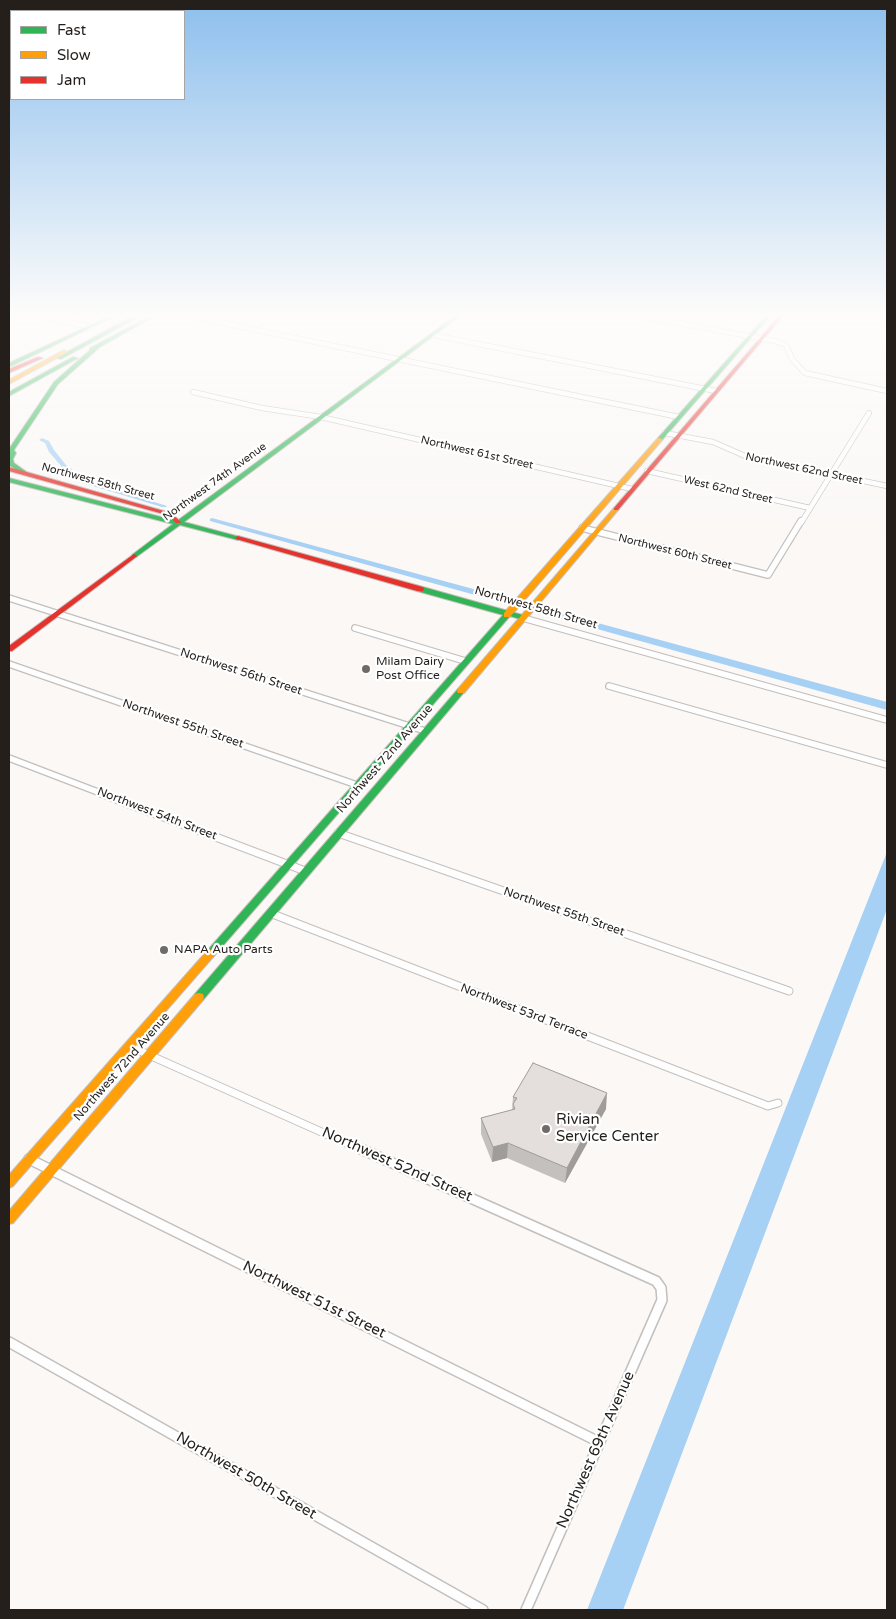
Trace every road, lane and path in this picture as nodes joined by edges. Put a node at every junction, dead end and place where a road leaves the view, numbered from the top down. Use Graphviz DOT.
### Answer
graph roads {
  1 [pos="716,391"];
  2 [pos="50,392"];
  3 [pos="193,392"];
  4 [pos="356,392"];
  5 [pos="551,392"];
  6 [pos="702,392"];
  7 [pos="869,413"];
  8 [pos="321,417"];
  9 [pos="679,418"];
  10 [pos="665,433"];
  11 [pos="678,435"];
  12 [pos="10,451"];
  13 [pos="9,470"];
  14 [pos="647,471"];
  15 [pos="26,474"];
  16 [pos="831,474"];
  17 [pos="9,480"];
  18 [pos="618,486"];
  19 [pos="887,486"];
  20 [pos="632,489"];
  21 [pos="810,508"];
  22 [pos="178,522"];
  23 [pos="582,528"];
  24 [pos="595,532"];
  25 [pos="9,598"];
  26 [pos="58,613"];
  27 [pos="507,613"];
  28 [pos="523,618"];
  29 [pos="355,628"];
  30 [pos="9,649"];
  31 [pos="465,661"];
  32 [pos="9,664"];
  33 [pos="609,686"];
  34 [pos="887,720"];
  35 [pos="408,726"];
  36 [pos="425,732"];
  37 [pos="9,758"];
  38 [pos="887,765"];
  39 [pos="357,785"];
  40 [pos="338,833"];
  41 [pos="288,864"];
  42 [pos="305,871"];
  43 [pos="270,913"];
  44 [pos="789,991"];
  45 [pos="129,1046"];
  46 [pos="149,1054"];
  47 [pos="778,1103"];
  48 [pos="30,1159"];
  49 [pos="51,1170"];
  50 [pos="9,1183"];
  51 [pos="9,1219"];
  52 [pos="661,1288"];
  53 [pos="9,1342"];
  54 [pos="599,1442"];
  55 [pos="483,1610"];
  56 [pos="526,1610"];
  1 -- 11 [label="main road, Northwest 72nd Avenue"];
  2 -- 12 [label="main road"];
  3 -- 8 [label="street, Northwest 61st Street"];
  4 -- 8 [label="main road, Northwest 74th Avenue"];
  5 -- 9 [label="street"];
  6 -- 9 [label="main road, Northwest 72nd Avenue"];
  7 -- 16 [label="street"];
  8 -- 18 [label="street, Northwest 61st Street"];
  8 -- 22 [label="main road, Northwest 74th Avenue"];
  9 -- 10 [label="main road, Northwest 72nd Avenue"];
  10 -- 11 [label="street, Northwest 62nd Street"];
  10 -- 18 [label="main road, Northwest 72nd Avenue"];
  11 -- 14 [label="main road, Northwest 72nd Avenue"];
  11 -- 16 [label="street, Northwest 62nd Street"];
  12 -- 15 [label="main road"];
  13 -- 15 [label="main road, Northwest 58th Street"];
  14 -- 20 [label="main road, Northwest 72nd Avenue"];
  14 -- 21 [label="street, West 62nd Street"];
  15 -- 22 [label="main road, Northwest 58th Street"];
  16 -- 19 [label="street, Northwest 62nd Street"];
  16 -- 21 [label="street"];
  17 -- 22 [label="main road, Northwest 58th Street"];
  18 -- 20 [label="street, Northwest 61st Street"];
  18 -- 23 [label="main road, Northwest 72nd Avenue"];
  20 -- 24 [label="main road, Northwest 72nd Avenue"];
  21 -- 24 [label="street, Northwest 60th Street"];
  22 -- 26 [label="main road, Northwest 74th Avenue"];
  22 -- 27 [label="main road, Northwest 58th Street"];
  23 -- 24 [label="street, Northwest 60th Street"];
  23 -- 27 [label="main road, Northwest 72nd Avenue"];
  24 -- 28 [label="main road, Northwest 72nd Avenue"];
  25 -- 26 [label="street, Northwest 56th Street"];
  26 -- 30 [label="main road, Northwest 74th Avenue"];
  26 -- 35 [label="street, Northwest 56th Street"];
  27 -- 28 [label="main road, Northwest 58th Street"];
  27 -- 31 [label="main road, Northwest 72nd Avenue"];
  28 -- 34 [label="street, Northwest 58th Street"];
  28 -- 36 [label="main road, Northwest 72nd Avenue"];
  29 -- 31 [label="street"];
  31 -- 35 [label="main road, Northwest 72nd Avenue"];
  32 -- 39 [label="street, Northwest 55th Street"];
  33 -- 38 [label="street"];
  35 -- 36 [label="street, Northwest 56th Street"];
  35 -- 39 [label="main road, Northwest 72nd Avenue"];
  36 -- 40 [label="main road, Northwest 72nd Avenue"];
  37 -- 41 [label="street, Northwest 54th Street"];
  39 -- 41 [label="main road, Northwest 72nd Avenue"];
  40 -- 42 [label="main road, Northwest 72nd Avenue"];
  40 -- 44 [label="street, Northwest 55th Street"];
  41 -- 42 [label="street, Northwest 54th Street"];
  41 -- 45 [label="main road, Northwest 72nd Avenue"];
  42 -- 43 [label="main road, Northwest 72nd Avenue"];
  43 -- 46 [label="main road, Northwest 72nd Avenue"];
  43 -- 47 [label="street, Northwest 53rd Terrace"];
  45 -- 46 [label="street, Northwest 52nd Street"];
  45 -- 48 [label="main road, Northwest 72nd Avenue"];
  46 -- 49 [label="main road, Northwest 72nd Avenue"];
  46 -- 52 [label="street, Northwest 52nd Street"];
  48 -- 49 [label="street, Northwest 51st Street"];
  48 -- 50 [label="main road, Northwest 72nd Avenue"];
  49 -- 51 [label="main road, Northwest 72nd Avenue"];
  49 -- 54 [label="street, Northwest 51st Street"];
  52 -- 54 [label="street, Northwest 69th Avenue"];
  53 -- 55 [label="street, Northwest 50th Street"];
  54 -- 56 [label="street, Northwest 69th Avenue"];
}
